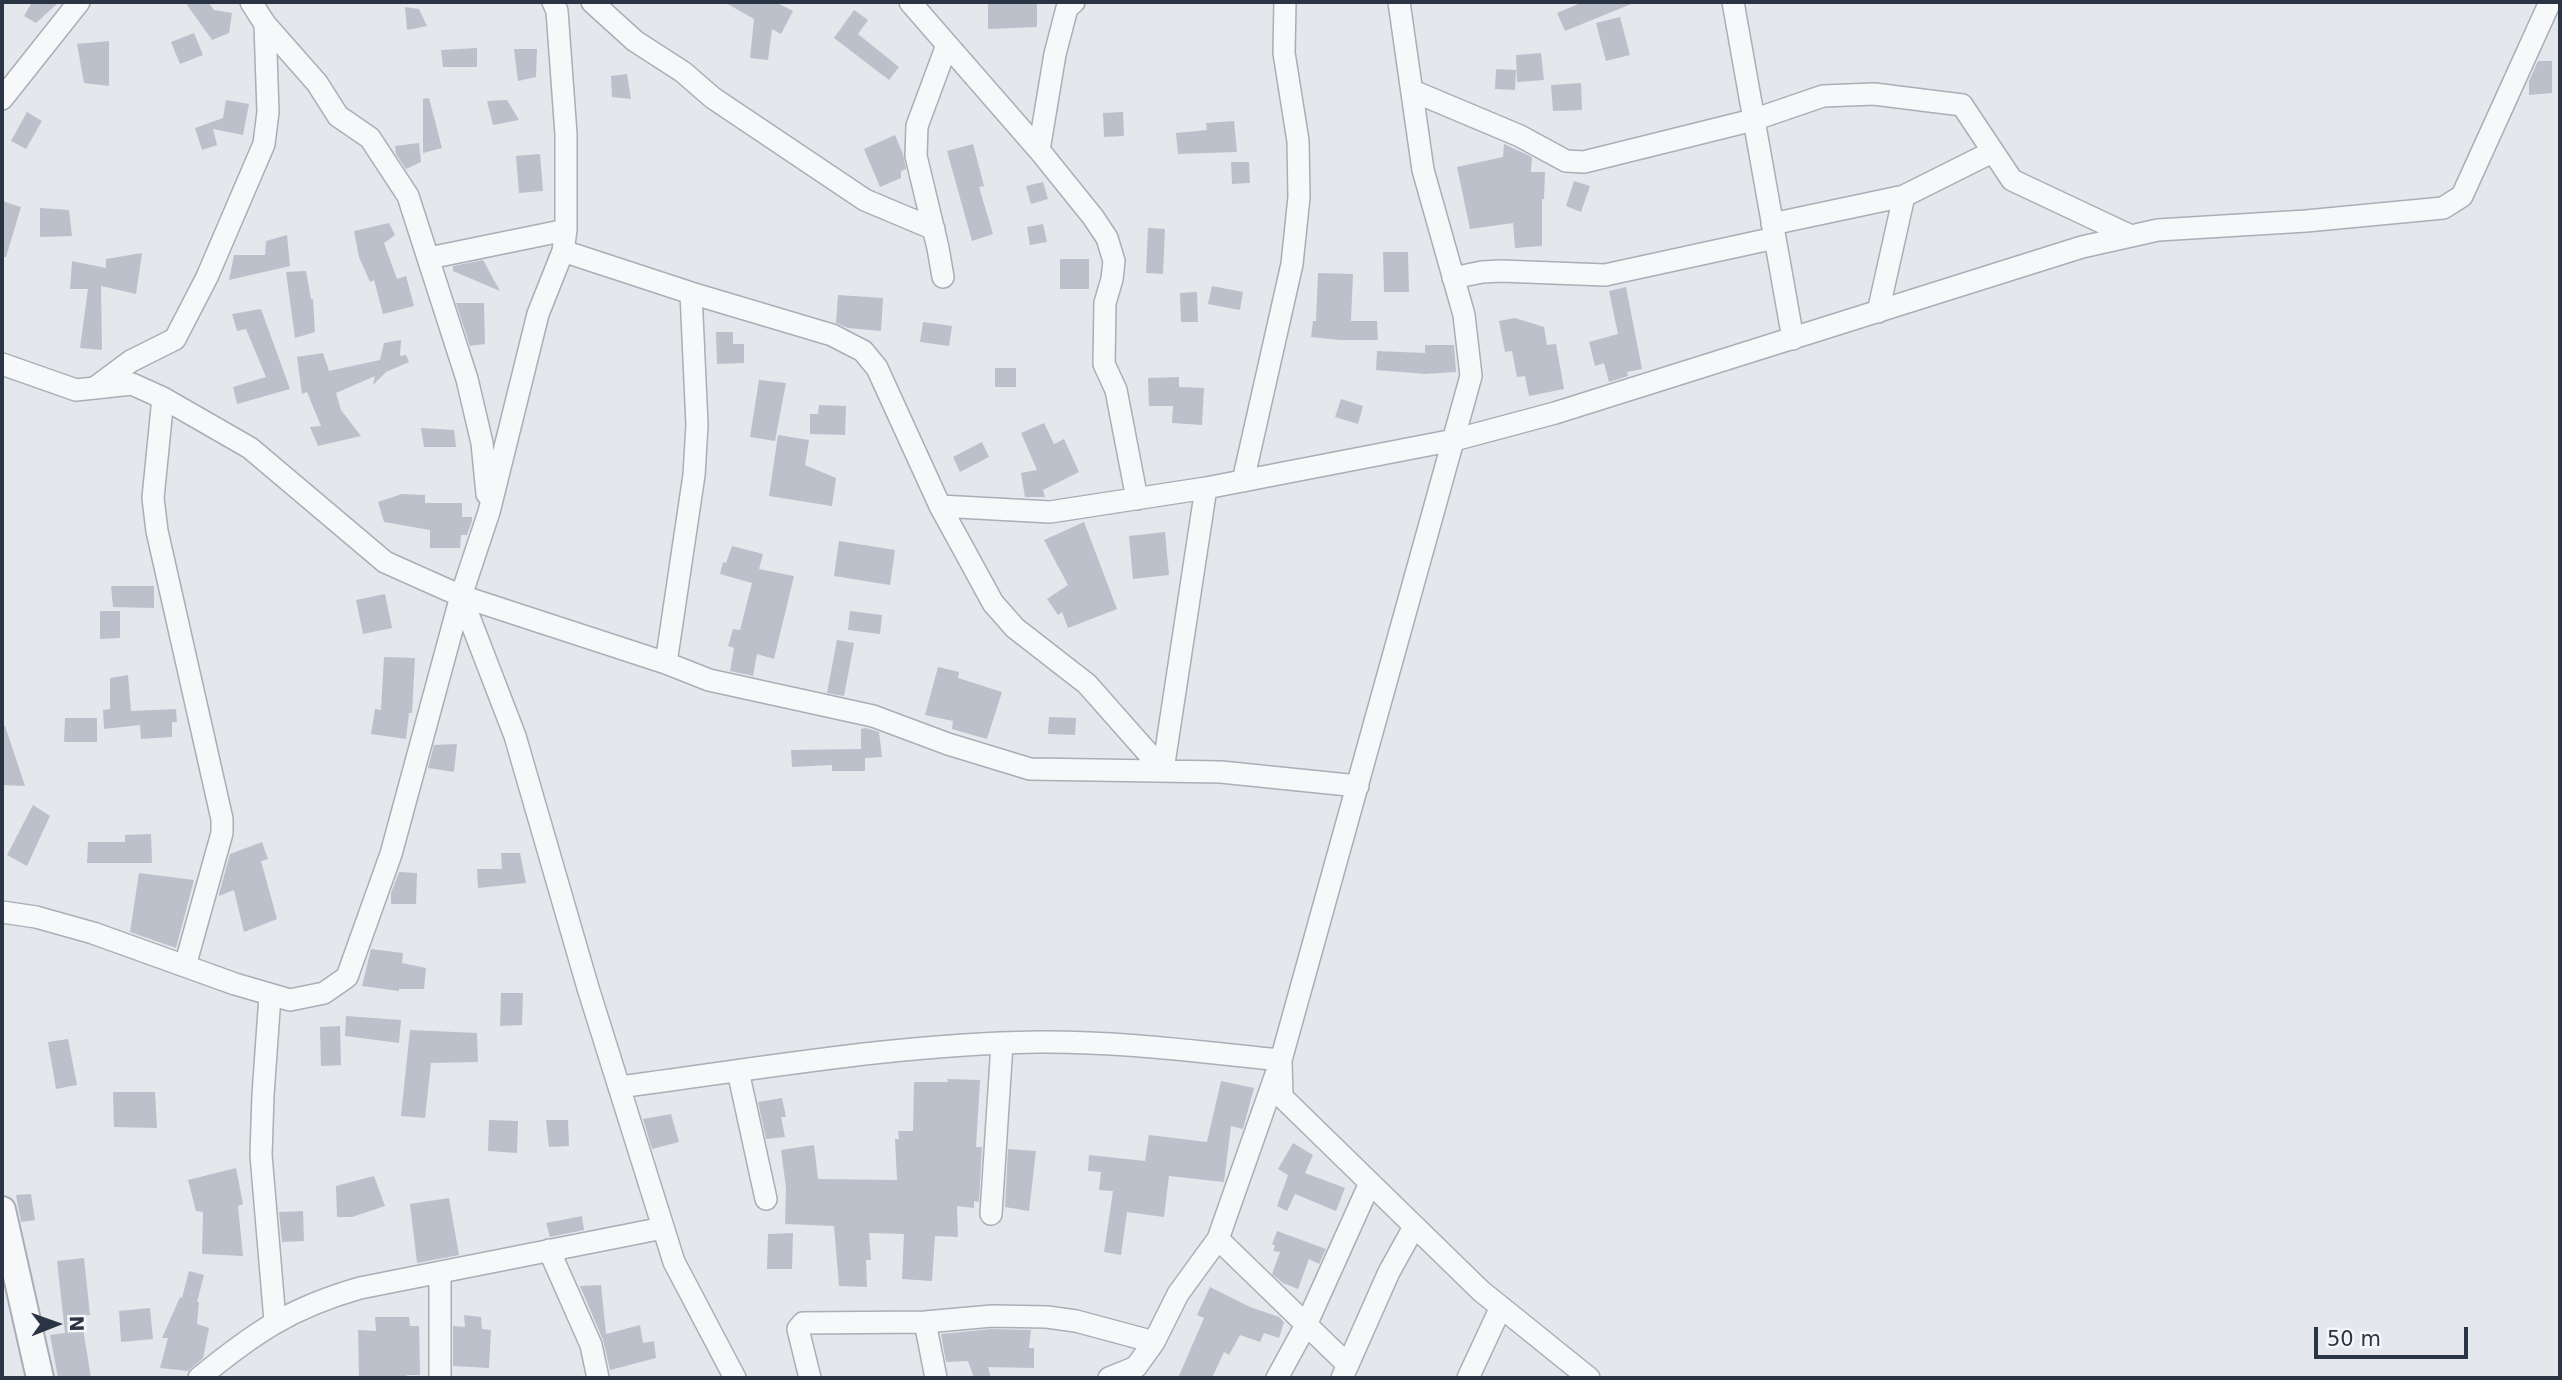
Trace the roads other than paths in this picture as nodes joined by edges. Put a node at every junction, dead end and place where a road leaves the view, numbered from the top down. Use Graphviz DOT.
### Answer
graph roads {
  1 [pos="79,2"];
  2 [pos="251,2"];
  3 [pos="553,2"];
  4 [pos="592,2"];
  5 [pos="910,2"];
  6 [pos="1074,2"];
  7 [pos="1285,2"];
  8 [pos="1399,2"];
  9 [pos="1733,2"];
  10 [pos="2550,2"];
  11 [pos="265,24"];
  12 [pos="947,46"];
  13 [pos="1413,91"];
  14 [pos="2,99"];
  15 [pos="1753,120"];
  16 [pos="1039,150"];
  17 [pos="1992,152"];
  18 [pos="1903,197"];
  19 [pos="934,229"];
  20 [pos="1774,231"];
  21 [pos="2131,236"];
  22 [pos="565,240"];
  23 [pos="429,258"];
  24 [pos="943,277"];
  25 [pos="1453,278"];
  26 [pos="691,293"];
  27 [pos="1878,312"];
  28 [pos="1793,339"];
  29 [pos="2,364"];
  30 [pos="94,388"];
  31 [pos="163,398"];
  32 [pos="1454,440"];
  33 [pos="1243,481"];
  34 [pos="1206,488"];
  35 [pos="1137,499"];
  36 [pos="940,506"];
  37 [pos="489,512"];
  38 [pos="461,596"];
  39 [pos="666,663"];
  40 [pos="1163,769"];
  41 [pos="1358,786"];
  42 [pos="2,912"];
  43 [pos="185,966"];
  44 [pos="270,996"];
  45 [pos="1002,1044"];
  46 [pos="1281,1060"];
  47 [pos="738,1071"];
  48 [pos="619,1087"];
  49 [pos="1370,1183"];
  50 [pos="766,1199"];
  51 [pos="2,1210"];
  52 [pos="991,1214"];
  53 [pos="1414,1227"];
  54 [pos="663,1228"];
  55 [pos="1218,1240"];
  56 [pos="549,1251"];
  57 [pos="440,1272"];
  58 [pos="1501,1307"];
  59 [pos="275,1321"];
  60 [pos="925,1322"];
  61 [pos="1306,1325"];
  62 [pos="1154,1342"];
  63 [pos="1345,1371"];
  64 [pos="1135,1373"];
  65 [pos="40,1378"];
  66 [pos="200,1378"];
  67 [pos="440,1378"];
  68 [pos="598,1378"];
  69 [pos="735,1378"];
  70 [pos="810,1378"];
  71 [pos="936,1378"];
  72 [pos="1109,1378"];
  73 [pos="1277,1378"];
  74 [pos="1468,1378"];
  75 [pos="1590,1378"];
  1 -- 14 [label="street"];
  2 -- 11 [label="street"];
  3 -- 22 [label="street"];
  4 -- 19 [label="street"];
  5 -- 12 [label="street"];
  6 -- 16 [label="street"];
  7 -- 33 [label="street"];
  8 -- 13 [label="street"];
  9 -- 15 [label="street"];
  10 -- 21 [label="street"];
  11 -- 23 [label="street"];
  11 -- 30 [label="street"];
  12 -- 16 [label="street"];
  12 -- 19 [label="street"];
  13 -- 15 [label="street"];
  13 -- 25 [label="street"];
  15 -- 17 [label="street"];
  15 -- 20 [label="street"];
  16 -- 35 [label="street"];
  17 -- 18 [label="street"];
  17 -- 21 [label="street"];
  18 -- 20 [label="street"];
  18 -- 27 [label="street"];
  19 -- 24 [label="street"];
  20 -- 25 [label="street"];
  20 -- 28 [label="street"];
  21 -- 27 [label="street"];
  22 -- 23 [label="street"];
  22 -- 26 [label="street"];
  22 -- 37 [label="street"];
  23 -- 37 [label="street"];
  25 -- 32 [label="street"];
  26 -- 36 [label="street"];
  26 -- 39 [label="street"];
  27 -- 28 [label="street"];
  28 -- 32 [label="street"];
  29 -- 30 [label="street"];
  30 -- 31 [label="street"];
  31 -- 38 [label="street"];
  31 -- 43 [label="street"];
  32 -- 33 [label="street"];
  32 -- 41 [label="street"];
  33 -- 34 [label="street"];
  34 -- 35 [label="street"];
  34 -- 40 [label="street"];
  35 -- 36 [label="street"];
  36 -- 40 [label="street"];
  37 -- 38 [label="street"];
  38 -- 39 [label="street"];
  38 -- 44 [label="street"];
  38 -- 48 [label="street"];
  39 -- 40 [label="street"];
  40 -- 41 [label="street"];
  41 -- 46 [label="street"];
  42 -- 43 [label="street"];
  43 -- 44 [label="street"];
  44 -- 59 [label="street"];
  45 -- 46 [label="street"];
  45 -- 47 [label="street"];
  45 -- 52 [label="street"];
  46 -- 49 [label="street"];
  46 -- 55 [label="street"];
  47 -- 48 [label="street"];
  47 -- 50 [label="street"];
  48 -- 54 [label="street"];
  49 -- 53 [label="street"];
  49 -- 61 [label="street"];
  51 -- 65 [label="street"];
  53 -- 58 [label="street"];
  53 -- 63 [label="street"];
  54 -- 56 [label="street"];
  54 -- 69 [label="street"];
  55 -- 61 [label="street"];
  55 -- 62 [label="street"];
  56 -- 57 [label="street"];
  56 -- 68 [label="street"];
  57 -- 59 [label="street"];
  57 -- 67 [label="street"];
  58 -- 74 [label="street"];
  58 -- 75 [label="street"];
  59 -- 66 [label="street"];
  60 -- 62 [label="street"];
  60 -- 70 [label="street"];
  60 -- 71 [label="street"];
  61 -- 63 [label="street"];
  61 -- 73 [label="street"];
  62 -- 64 [label="street"];
  64 -- 72 [label="street"];
}
